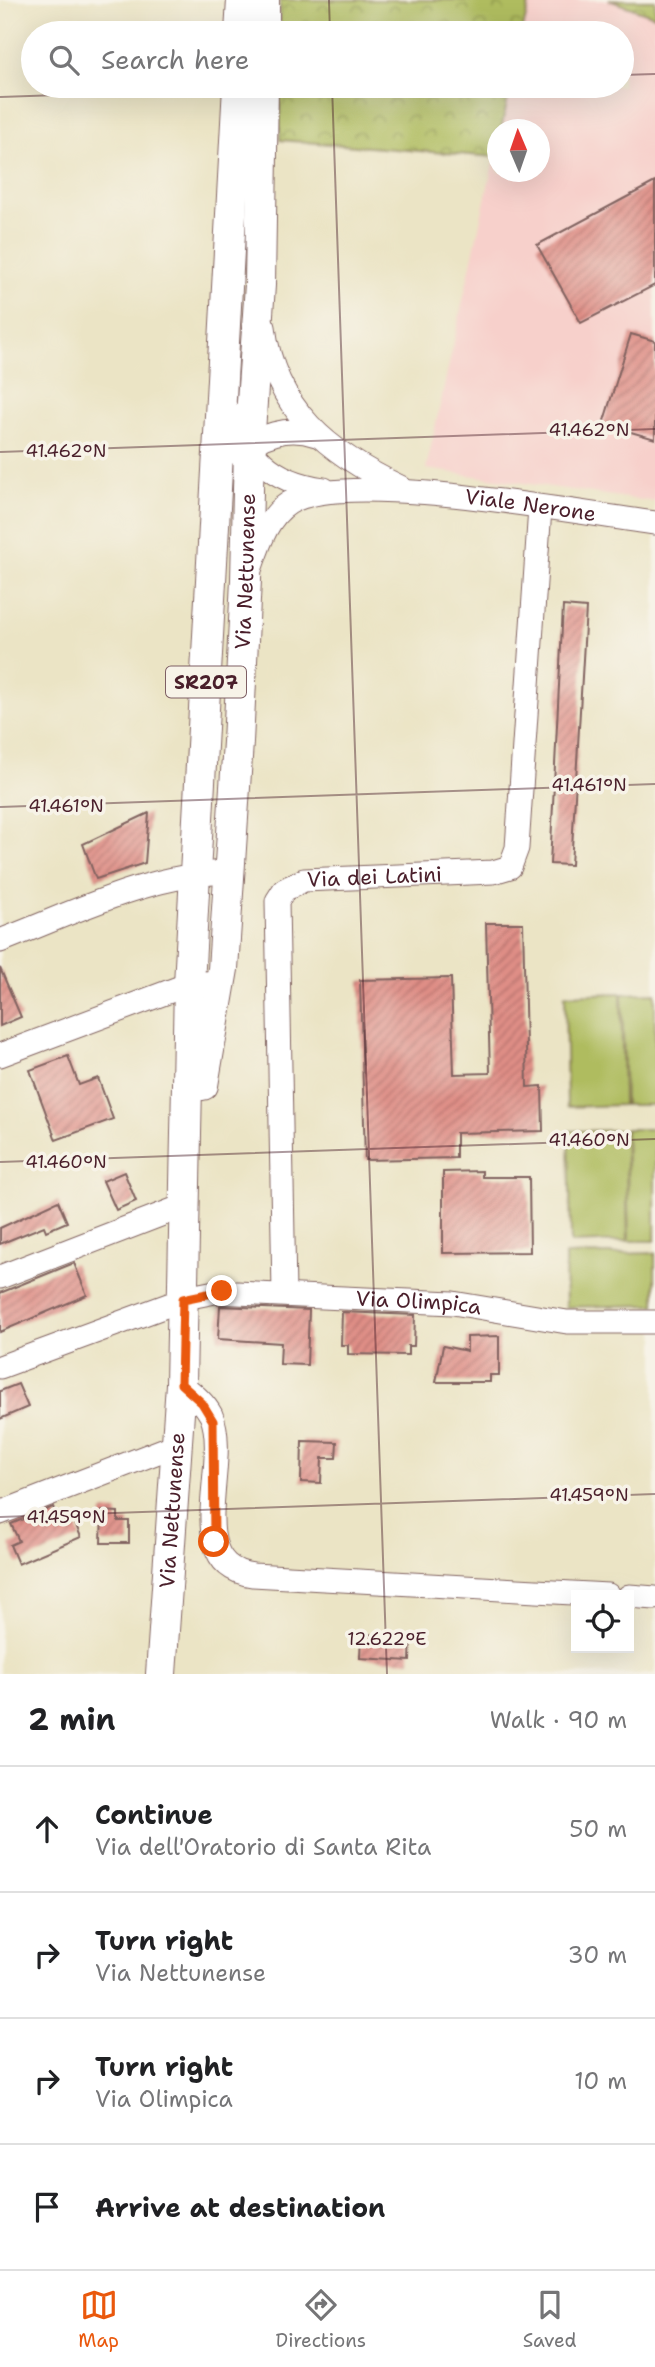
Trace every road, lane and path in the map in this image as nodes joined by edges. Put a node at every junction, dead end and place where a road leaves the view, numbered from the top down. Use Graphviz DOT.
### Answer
graph roads {
  1 [pos="242,0"];
  2 [pos="264,0"];
  3 [pos="241,21"];
  4 [pos="264,21"];
  5 [pos="237,98"];
  6 [pos="263,98"];
  7 [pos="260,285"];
  8 [pos="221,400"];
  9 [pos="316,435"];
  10 [pos="249,446"];
  11 [pos="406,490"];
  12 [pos="216,491"];
  13 [pos="336,491"];
  14 [pos="540,508"];
  15 [pos="655,523"];
  16 [pos="246,580"];
  17 [pos="229,872"];
  18 [pos="195,874"];
  19 [pos="0,941"];
  20 [pos="220,982"];
  21 [pos="190,984"];
  22 [pos="0,1055"];
  23 [pos="187,1191"];
  24 [pos="0,1277"];
  25 [pos="284,1294"];
  26 [pos="183,1299"];
  27 [pos="655,1322"];
  28 [pos="0,1367"];
  29 [pos="181,1384"];
  30 [pos="176,1445"];
  31 [pos="0,1513"];
  32 [pos="571,1593"];
  33 [pos="634,1596"];
  34 [pos="655,1598"];
  35 [pos="161,1674"];
  1 -- 3 [label="main road"];
  2 -- 4 [label="main road"];
  5 -- 8 [label="main road, Via Nettunense / SR207"];
  6 -- 7 [label="main road, Via Nettunense / SR207"];
  7 -- 9 [label="street, Viale Nerone"];
  7 -- 10 [label="main road, Via Nettunense / SR207"];
  8 -- 10 [label="street, Viale Nerone"];
  8 -- 12 [label="main road, Via Nettunense / SR207"];
  9 -- 10 [label="street"];
  9 -- 11 [label="street, Viale Nerone"];
  10 -- 12 [label="street"];
  10 -- 13 [label="street, Viale Nerone"];
  10 -- 16 [label="main road, Via Nettunense / SR207"];
  11 -- 13 [label="street, Viale Nerone"];
  11 -- 14 [label="street, Viale Nerone"];
  12 -- 18 [label="main road, Via Nettunense / SR207"];
  13 -- 16 [label="street, Viale Nerone"];
  14 -- 15 [label="street, Viale Nerone"];
  14 -- 25 [label="street, Via dei Latini"];
  16 -- 17 [label="main road, Via Nettunense / SR207"];
  17 -- 18 [label="street"];
  17 -- 20 [label="main road, Via Nettunense / SR207"];
  18 -- 19 [label="street"];
  18 -- 21 [label="main road, Via Nettunense / SR207"];
  20 -- 21 [label="street"];
  20 -- 23 [label="main road, Via Nettunense / SR207"];
  21 -- 22 [label="street"];
  21 -- 23 [label="main road, Via Nettunense / SR207"];
  23 -- 24 [label="street"];
  23 -- 26 [label="main road, Via Nettunense / SR207"];
  25 -- 26 [label="street, Via Olimpica"];
  25 -- 27 [label="street, Via Olimpica"];
  26 -- 28 [label="street, Via Olimpica"];
  26 -- 29 [label="main road, Via Nettunense / SR207"];
  29 -- 30 [label="main road, Via Nettunense / SR207"];
  29 -- 32 [label="street"];
  30 -- 31 [label="street"];
  30 -- 35 [label="main road, Via Nettunense / SR207"];
  33 -- 34 [label="street"];
}
